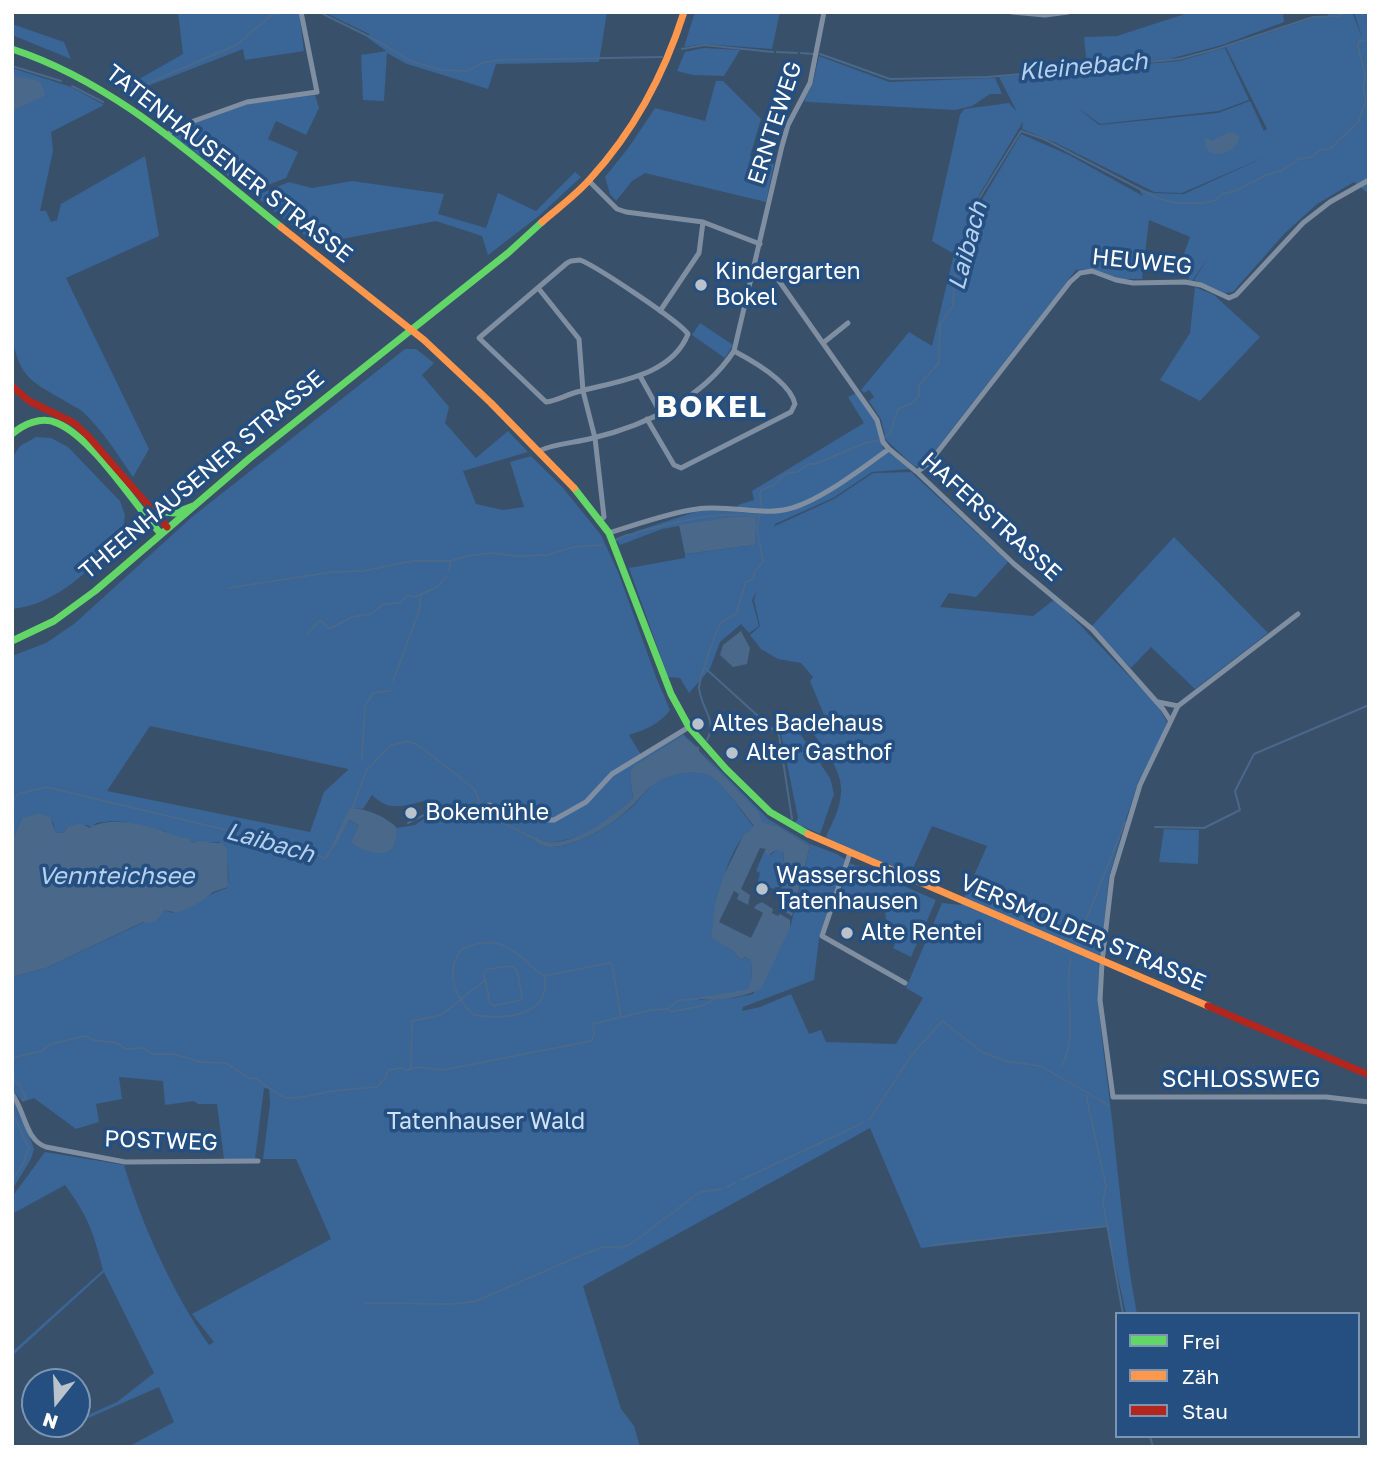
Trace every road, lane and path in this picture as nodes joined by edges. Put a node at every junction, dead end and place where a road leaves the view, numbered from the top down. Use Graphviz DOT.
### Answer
graph roads {
  1 [pos="301,12"];
  2 [pos="684,12"];
  3 [pos="824,12"];
  4 [pos="1012,12"];
  5 [pos="1068,12"];
  6 [pos="12,48"];
  7 [pos="166,136"];
  8 [pos="1369,180"];
  9 [pos="589,181"];
  10 [pos="703,222"];
  11 [pos="760,244"];
  12 [pos="755,268"];
  13 [pos="539,289"];
  14 [pos="660,311"];
  15 [pos="848,323"];
  16 [pos="411,330"];
  17 [pos="823,343"];
  18 [pos="734,351"];
  19 [pos="640,376"];
  20 [pos="12,386"];
  21 [pos="583,391"];
  22 [pos="660,412"];
  23 [pos="647,419"];
  24 [pos="12,434"];
  25 [pos="595,438"];
  26 [pos="889,449"];
  27 [pos="539,451"];
  28 [pos="917,471"];
  29 [pos="193,506"];
  30 [pos="152,511"];
  31 [pos="600,520"];
  32 [pos="167,527"];
  33 [pos="160,533"];
  34 [pos="610,533"];
  35 [pos="1298,614"];
  36 [pos="12,641"];
  37 [pos="1158,702"];
  38 [pos="1178,706"];
  39 [pos="1170,720"];
  40 [pos="689,727"];
  41 [pos="489,805"];
  42 [pos="850,853"];
  43 [pos="1102,962"];
  44 [pos="905,983"];
  45 [pos="1369,1075"];
  46 [pos="12,1094"];
  47 [pos="1369,1102"];
  48 [pos="258,1160"];
  1 -- 7 [label="street"];
  2 -- 9 [label="main road, THEENHAUSENER STRASSE"];
  3 -- 11 [label="street, ERNTEWEG"];
  4 -- 5 [label="street"];
  6 -- 7 [label="main road, TATENHAUSENER STRASSE"];
  7 -- 16 [label="main road, TATENHAUSENER STRASSE"];
  8 -- 28 [label="street, HEUWEG"];
  9 -- 10 [label="street"];
  9 -- 16 [label="main road, THEENHAUSENER STRASSE"];
  10 -- 11 [label="street"];
  10 -- 14 [label="street"];
  11 -- 12 [label="street, ERNTEWEG"];
  12 -- 17 [label="street, HAFERSTRASSE"];
  12 -- 18 [label="street, ERNTEWEG"];
  13 -- 14 [label="street"];
  13 -- 21 [label="street"];
  13 -- 21 [label="street"];
  14 -- 19 [label="street"];
  15 -- 17 [label="street"];
  16 -- 27 [label="main road, VERSMOLDER STRASSE"];
  16 -- 29 [label="main road, THEENHAUSENER STRASSE"];
  17 -- 26 [label="street, HAFERSTRASSE"];
  18 -- 22 [label="street, ERNTEWEG"];
  18 -- 23 [label="street"];
  19 -- 21 [label="street"];
  19 -- 22 [label="street"];
  20 -- 30 [label="main road"];
  21 -- 25 [label="street"];
  22 -- 23 [label="street, ERNTEWEG"];
  23 -- 25 [label="street, ERNTEWEG"];
  24 -- 33 [label="main road"];
  25 -- 27 [label="street, ERNTEWEG"];
  25 -- 31 [label="street"];
  26 -- 28 [label="street, HAFERSTRASSE"];
  26 -- 34 [label="street"];
  27 -- 31 [label="main road, VERSMOLDER STRASSE"];
  28 -- 37 [label="street, HAFERSTRASSE"];
  29 -- 30 [label="main road"];
  29 -- 32 [label="main road, THEENHAUSENER STRASSE"];
  30 -- 32 [label="main road"];
  31 -- 34 [label="main road, VERSMOLDER STRASSE"];
  32 -- 33 [label="main road, THEENHAUSENER STRASSE"];
  33 -- 36 [label="main road, THEENHAUSENER STRASSE"];
  34 -- 40 [label="main road, VERSMOLDER STRASSE"];
  35 -- 38 [label="street"];
  37 -- 38 [label="street"];
  37 -- 39 [label="street, HAFERSTRASSE"];
  38 -- 39 [label="street"];
  39 -- 43 [label="street"];
  40 -- 41 [label="street"];
  40 -- 42 [label="main road, VERSMOLDER STRASSE"];
  42 -- 43 [label="main road, VERSMOLDER STRASSE"];
  42 -- 44 [label="street"];
  43 -- 45 [label="main road, VERSMOLDER STRASSE"];
  43 -- 47 [label="street, SCHLOSSWEG"];
  46 -- 48 [label="street, POSTWEG"];
}
